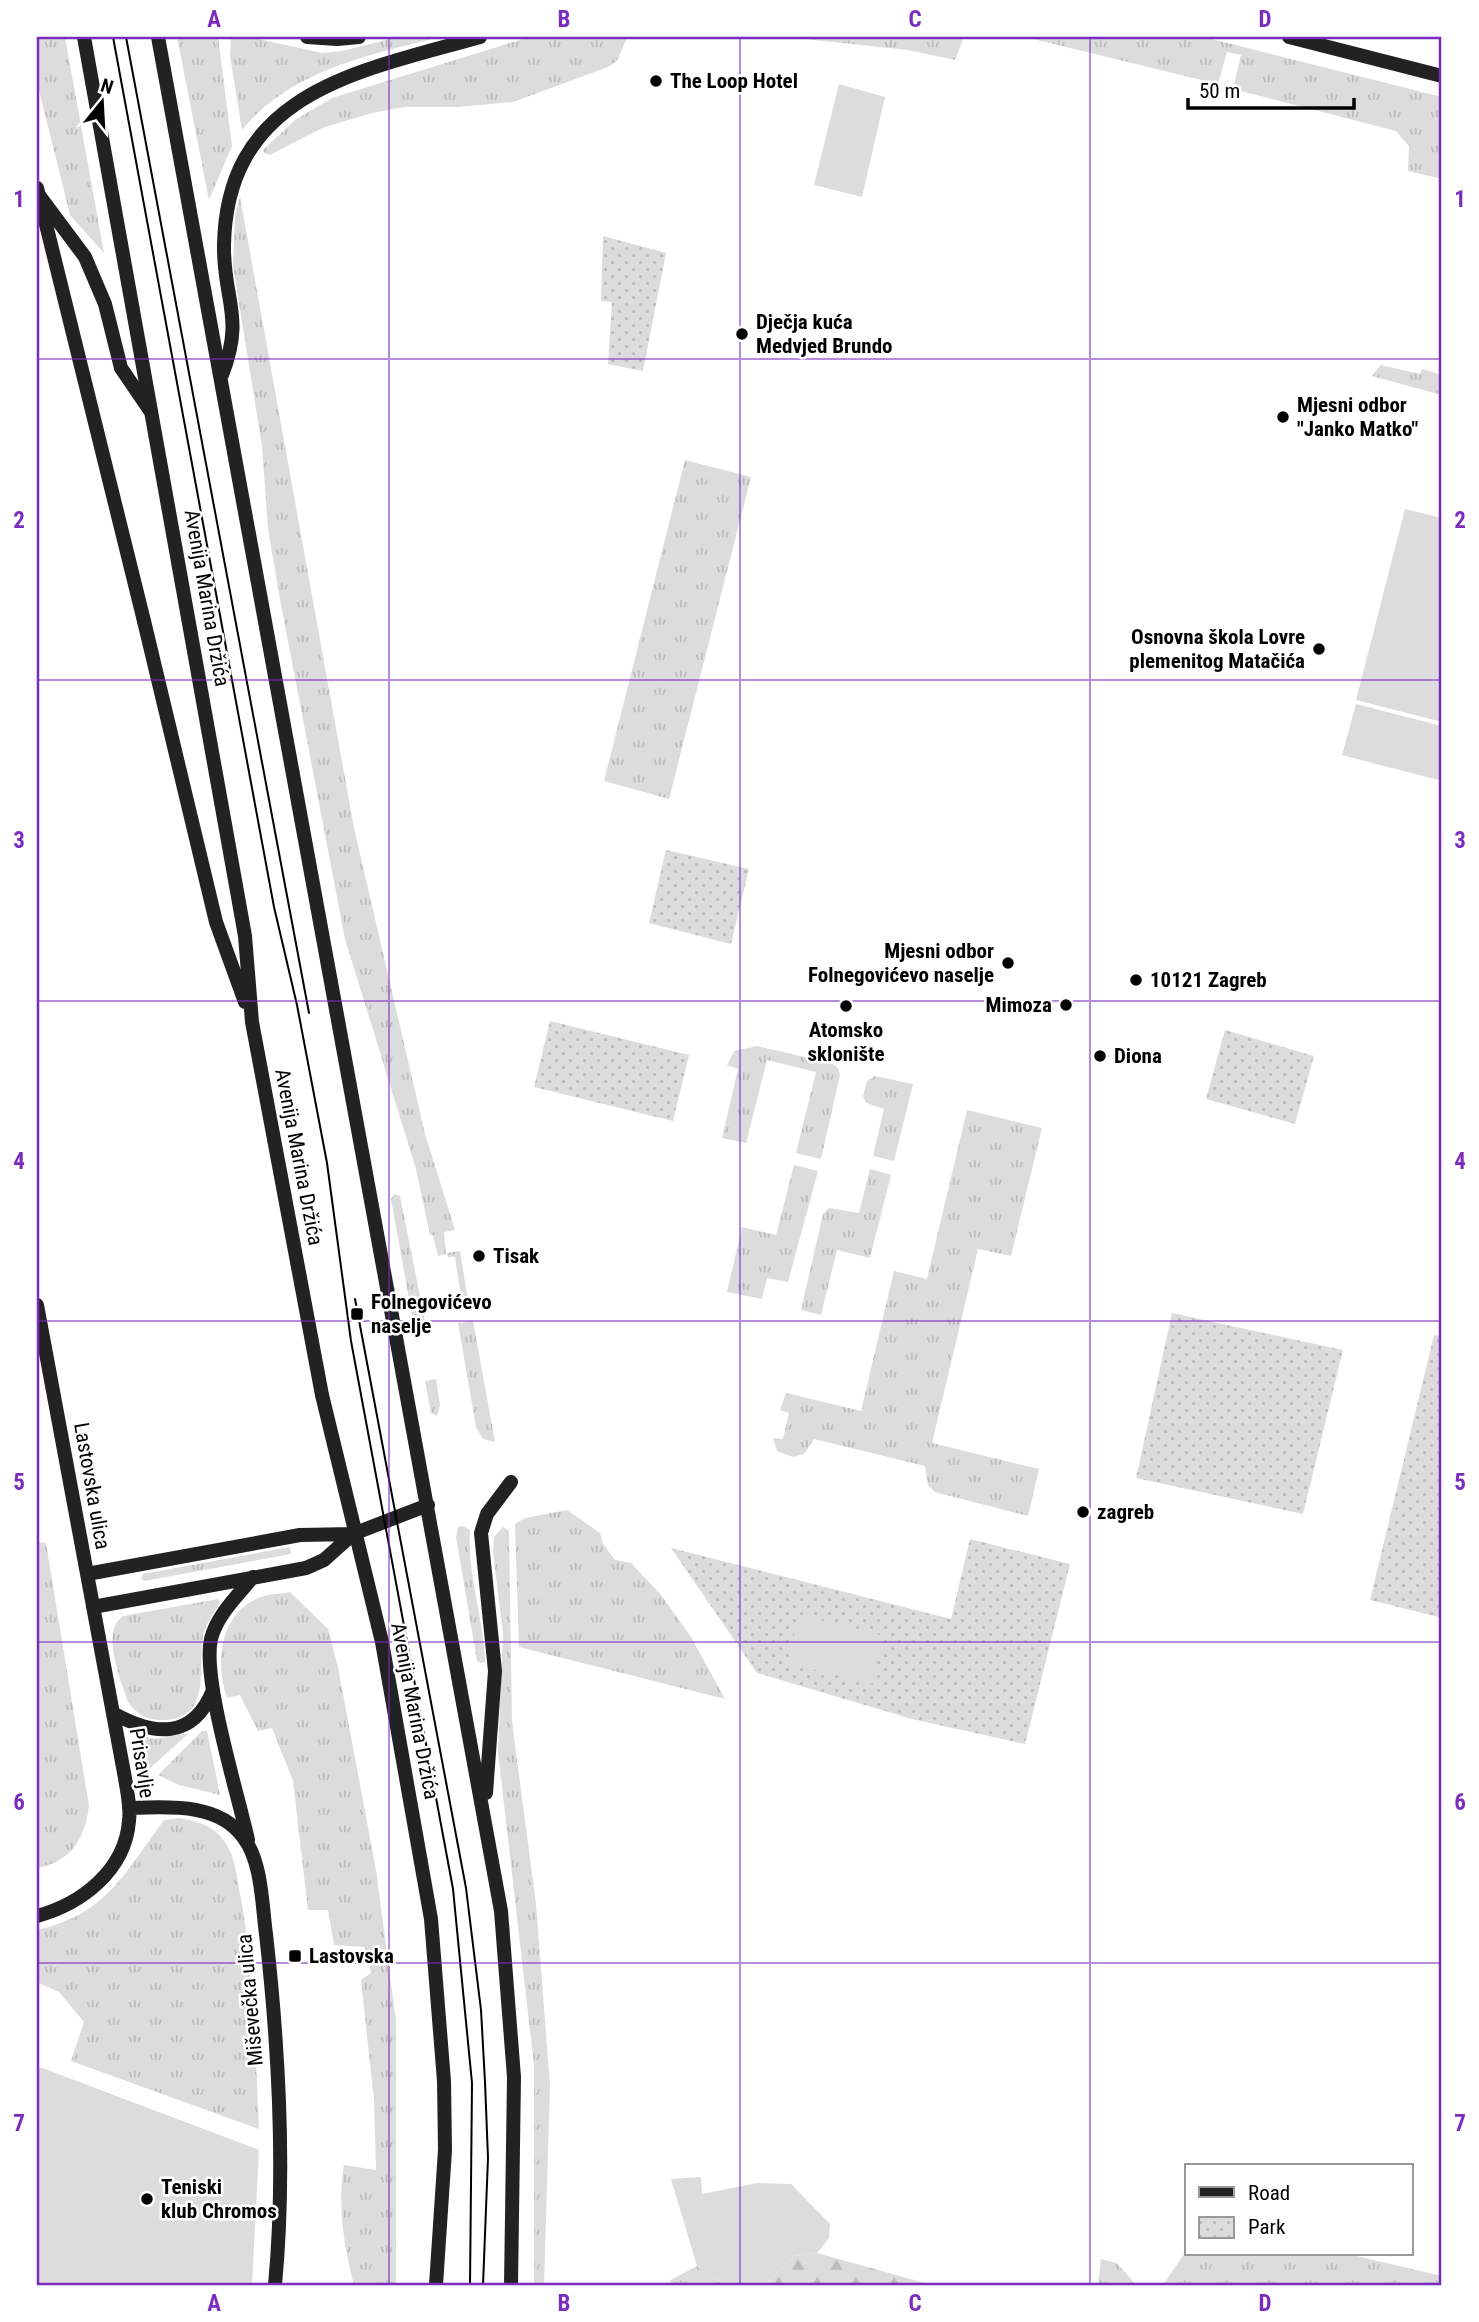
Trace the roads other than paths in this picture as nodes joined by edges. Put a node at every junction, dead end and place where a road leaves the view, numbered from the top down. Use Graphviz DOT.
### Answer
graph roads {
  1 [pos="84,37"];
  2 [pos="158,37"];
  3 [pos="307,37"];
  4 [pos="359,37"];
  5 [pos="480,37"];
  6 [pos="1289,37"];
  7 [pos="1442,76"];
  8 [pos="37,191"];
  9 [pos="221,376"];
  10 [pos="154,415"];
  11 [pos="252,1022"];
  12 [pos="37,1305"];
  13 [pos="511,1482"];
  14 [pos="428,1505"];
  15 [pos="353,1535"];
  16 [pos="87,1574"];
  17 [pos="253,1577"];
  18 [pos="93,1607"];
  19 [pos="213,1689"];
  20 [pos="113,1713"];
  21 [pos="129,1808"];
  22 [pos="484,1808"];
  23 [pos="251,1851"];
  24 [pos="37,1916"];
  25 [pos="513,2281"];
  26 [pos="275,2285"];
  27 [pos="436,2285"];
  1 -- 10 [label="main road, Avenija Marina Držića"];
  2 -- 9 [label="main road"];
  3 -- 4 [label="main road"];
  5 -- 9 [label="main road"];
  6 -- 7 [label="main road"];
  8 -- 10 [label="main road"];
  8 -- 11 [label="main road, bridge"];
  9 -- 14 [label="main road"];
  10 -- 11 [label="main road, Avenija Marina Držića"];
  11 -- 15 [label="main road, Avenija Marina Držića"];
  12 -- 16 [label="main road, Lastovska ulica"];
  13 -- 22 [label="main road"];
  14 -- 15 [label="main road, Lastovska ulica"];
  14 -- 22 [label="main road"];
  15 -- 16 [label="main road, Lastovska ulica"];
  15 -- 17 [label="main road, Lastovska ulica"];
  15 -- 27 [label="main road, Avenija Marina Držića"];
  16 -- 18 [label="main road, Prisavlje"];
  17 -- 18 [label="main road, Lastovska ulica"];
  17 -- 19 [label="main road"];
  18 -- 20 [label="main road, Prisavlje"];
  19 -- 20 [label="main road"];
  19 -- 23 [label="main road"];
  20 -- 21 [label="main road, Prisavlje"];
  21 -- 23 [label="main road, Miševečka ulica"];
  21 -- 24 [label="main road, Prisavlje"];
  22 -- 25 [label="main road"];
  23 -- 26 [label="main road, Miševečka ulica"];
}
